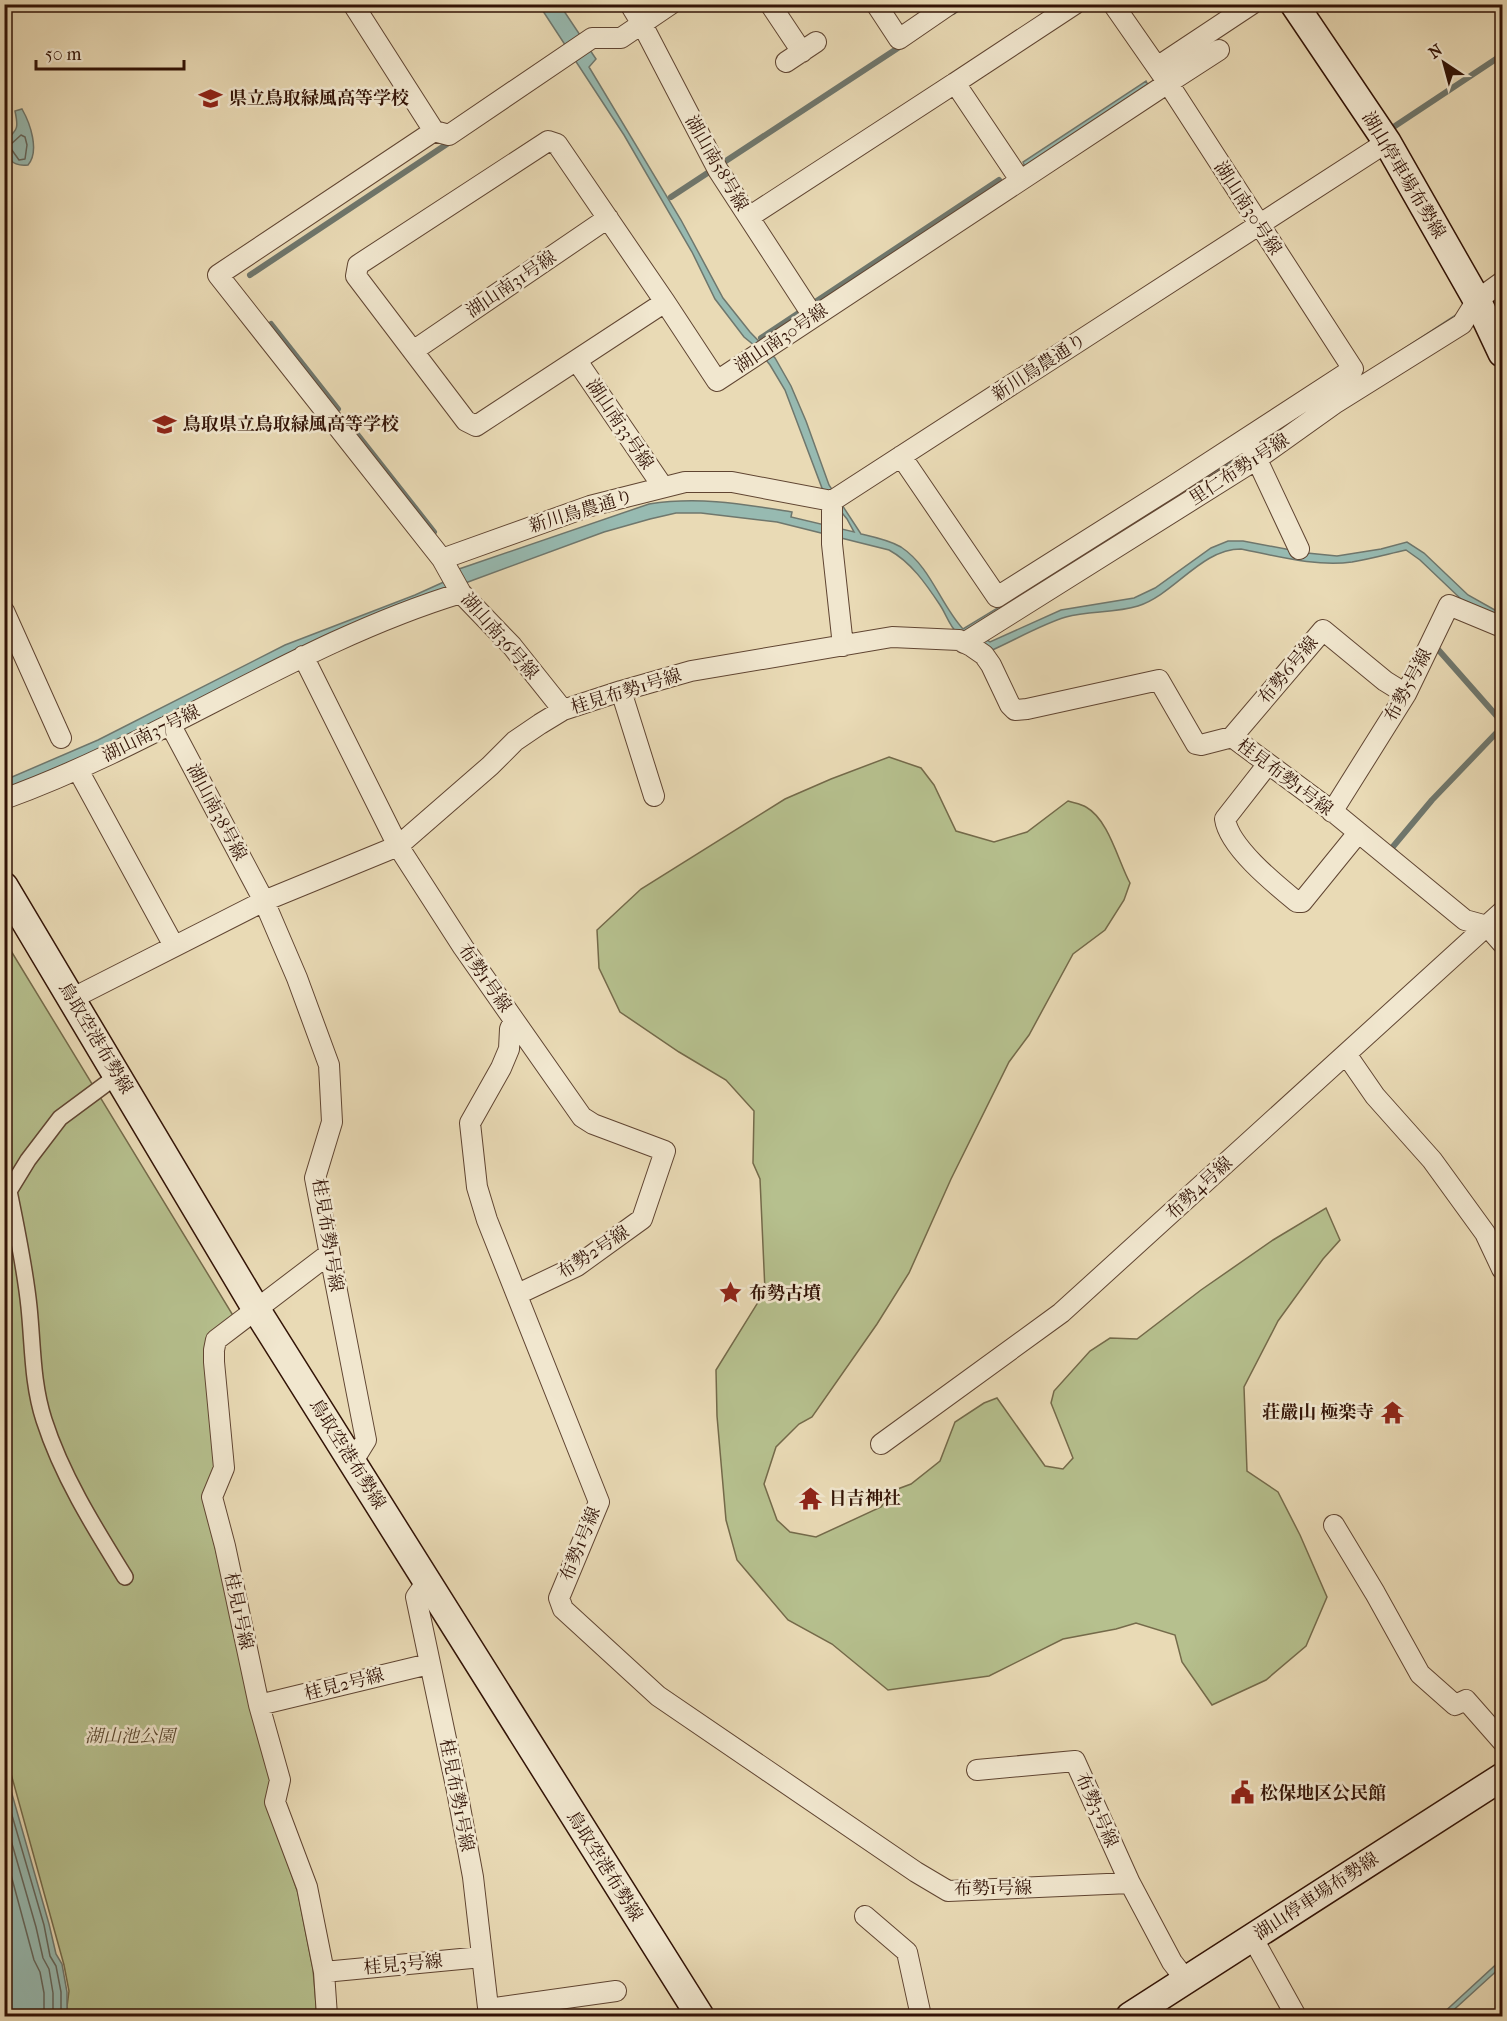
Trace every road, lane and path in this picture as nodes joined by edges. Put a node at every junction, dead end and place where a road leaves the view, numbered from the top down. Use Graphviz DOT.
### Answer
graph roads {
  1 [pos="353,4"];
  2 [pos="630,4"];
  3 [pos="671,4"];
  4 [pos="770,4"];
  5 [pos="876,4"];
  6 [pos="950,4"];
  7 [pos="1075,4"];
  8 [pos="1113,4"];
  9 [pos="1251,4"];
  10 [pos="1294,4"];
  11 [pos="642,24"];
  12 [pos="1219,50"];
  13 [pos="802,52"];
  14 [pos="1162,75"];
  15 [pos="955,83"];
  16 [pos="434,131"];
  17 [pos="1387,142"];
  18 [pos="1020,180"];
  19 [pos="749,217"];
  20 [pos="608,218"];
  21 [pos="1258,225"];
  22 [pos="1503,282"];
  23 [pos="1477,300"];
  24 [pos="665,302"];
  25 [pos="813,316"];
  26 [pos="413,351"];
  27 [pos="1503,353"];
  28 [pos="577,361"];
  29 [pos="1246,439"];
  30 [pos="902,456"];
  31 [pos="1257,459"];
  32 [pos="663,487"];
  33 [pos="832,501"];
  34 [pos="1299,549"];
  35 [pos="442,559"];
  36 [pos="461,593"];
  37 [pos="4,611"];
  38 [pos="1503,627"];
  39 [pos="964,643"];
  40 [pos="843,646"];
  41 [pos="303,656"];
  42 [pos="621,691"];
  43 [pos="1406,694"];
  44 [pos="563,710"];
  45 [pos="170,724"];
  46 [pos="1232,737"];
  47 [pos="61,738"];
  48 [pos="1268,764"];
  49 [pos="78,770"];
  50 [pos="654,796"];
  51 [pos="4,799"];
  52 [pos="1332,812"];
  53 [pos="1358,833"];
  54 [pos="398,846"];
  55 [pos="4,886"];
  56 [pos="264,901"];
  57 [pos="1503,912"];
  58 [pos="1487,926"];
  59 [pos="1503,943"];
  60 [pos="174,946"];
  61 [pos="72,998"];
  62 [pos="514,1020"];
  63 [pos="1346,1054"];
  64 [pos="118,1075"];
  65 [pos="329,1254"];
  66 [pos="1503,1269"];
  67 [pos="518,1294"];
  68 [pos="256,1309"];
  69 [pos="881,1444"];
  70 [pos="353,1461"];
  71 [pos="1334,1525"];
  72 [pos="125,1577"];
  73 [pos="428,1580"];
  74 [pos="429,1664"];
  75 [pos="259,1705"];
  76 [pos="1503,1741"];
  77 [pos="977,1770"];
  78 [pos="1503,1777"];
  79 [pos="1130,1883"];
  80 [pos="865,1916"];
  81 [pos="1252,1938"];
  82 [pos="482,1957"];
  83 [pos="324,1972"];
  84 [pos="1186,1980"];
  85 [pos="616,1991"];
  86 [pos="489,2013"];
  87 [pos="327,2016"];
  88 [pos="700,2016"];
  89 [pos="921,2016"];
  90 [pos="1130,2016"];
  91 [pos="1296,2016"];
  1 -- 16 [label="street"];
  2 -- 11 [label="street, 湖山南58号線"];
  3 -- 11 [label="street"];
  4 -- 13 [label="street"];
  5 -- 6 [label="street"];
  7 -- 15 [label="street"];
  8 -- 14 [label="street"];
  9 -- 14 [label="street"];
  10 -- 17 [label="main road, 湖山停車場布勢線"];
  11 -- 16 [label="street"];
  11 -- 19 [label="street, 湖山南58号線"];
  12 -- 14 [label="street"];
  14 -- 18 [label="street, 湖山南30号線"];
  14 -- 21 [label="street, 湖山南30号線"];
  15 -- 18 [label="street"];
  15 -- 19 [label="street"];
  16 -- 35 [label="street"];
  17 -- 21 [label="street, 新川鳥農通り"];
  17 -- 23 [label="main road, 湖山停車場布勢線"];
  18 -- 25 [label="street, 湖山南30号線"];
  19 -- 25 [label="street, 湖山南58号線"];
  20 -- 24 [label="street, 湖山南30号線"];
  20 -- 26 [label="street, 湖山南31号線"];
  20 -- 26 [label="street, 湖山南30号線"];
  21 -- 29 [label="street, 湖山南30号線"];
  21 -- 30 [label="street, 新川鳥農通り"];
  22 -- 23 [label="street, 里仁布勢1号線"];
  23 -- 27 [label="main road, 湖山停車場布勢線"];
  23 -- 31 [label="street, 里仁布勢1号線"];
  24 -- 25 [label="street, 湖山南30号線"];
  24 -- 28 [label="street, 湖山南30号線"];
  26 -- 28 [label="street, 湖山南30号線"];
  28 -- 32 [label="street, 湖山南33号線"];
  29 -- 30 [label="street, 湖山南30号線"];
  29 -- 31 [label="street"];
  30 -- 33 [label="street, 新川鳥農通り"];
  31 -- 34 [label="street"];
  31 -- 39 [label="street, 里仁布勢1号線"];
  32 -- 33 [label="street, 新川鳥農通り"];
  32 -- 35 [label="street, 新川鳥農通り"];
  33 -- 40 [label="street"];
  35 -- 36 [label="street, 湖山南36号線"];
  36 -- 41 [label="street, 湖山南37号線"];
  36 -- 44 [label="street, 湖山南36号線"];
  37 -- 47 [label="street"];
  38 -- 43 [label="street, 布勢5号線"];
  39 -- 40 [label="street, 桂見布勢1号線"];
  39 -- 46 [label="street, 桂見布勢1号線"];
  40 -- 42 [label="street, 桂見布勢1号線"];
  41 -- 45 [label="street, 湖山南37号線"];
  41 -- 54 [label="street"];
  42 -- 44 [label="street, 桂見布勢1号線"];
  42 -- 50 [label="street"];
  43 -- 46 [label="street, 布勢6号線"];
  43 -- 52 [label="street, 布勢5号線"];
  44 -- 54 [label="street, 桂見布勢1号線"];
  45 -- 49 [label="street, 湖山南37号線"];
  45 -- 56 [label="street, 湖山南38号線"];
  46 -- 48 [label="street, 桂見布勢1号線"];
  48 -- 52 [label="street, 桂見布勢1号線"];
  48 -- 53 [label="street"];
  49 -- 51 [label="street, 湖山南37号線"];
  49 -- 60 [label="street"];
  52 -- 53 [label="street, 桂見布勢1号線"];
  53 -- 58 [label="street, 桂見布勢1号線"];
  54 -- 56 [label="street, 桂見布勢1号線"];
  54 -- 62 [label="street, 布勢1号線"];
  55 -- 61 [label="main road, 鳥取空港布勢線"];
  56 -- 60 [label="street"];
  56 -- 65 [label="street, 桂見布勢1号線"];
  57 -- 58 [label="street, 布勢4号線"];
  58 -- 59 [label="street"];
  58 -- 63 [label="street, 布勢4号線"];
  60 -- 61 [label="street"];
  61 -- 64 [label="main road, 鳥取空港布勢線"];
  62 -- 67 [label="street, 布勢1号線"];
  62 -- 67 [label="street, 布勢2号線"];
  63 -- 66 [label="street"];
  63 -- 69 [label="street, 布勢4号線"];
  64 -- 68 [label="main road, 鳥取空港布勢線"];
  64 -- 72 [label="street"];
  65 -- 68 [label="street, 桂見1号線"];
  65 -- 70 [label="street, 桂見布勢1号線"];
  67 -- 79 [label="street, 布勢1号線"];
  68 -- 70 [label="main road, 鳥取空港布勢線"];
  68 -- 75 [label="street, 桂見1号線"];
  70 -- 73 [label="main road, 鳥取空港布勢線"];
  71 -- 76 [label="street"];
  73 -- 74 [label="street, 桂見布勢1号線"];
  73 -- 88 [label="main road, 鳥取空港布勢線"];
  74 -- 75 [label="street, 桂見2号線"];
  74 -- 82 [label="street, 桂見布勢1号線"];
  75 -- 83 [label="street, 桂見1号線"];
  77 -- 79 [label="street, 布勢3号線"];
  78 -- 81 [label="main road, 湖山停車場布勢線"];
  79 -- 84 [label="street"];
  80 -- 89 [label="street"];
  81 -- 84 [label="main road, 湖山停車場布勢線"];
  81 -- 91 [label="street"];
  82 -- 83 [label="street, 桂見3号線"];
  82 -- 86 [label="street, 桂見布勢1号線"];
  83 -- 87 [label="street, 桂見1号線"];
  84 -- 90 [label="main road, 湖山停車場布勢線"];
  85 -- 86 [label="street"];
}
